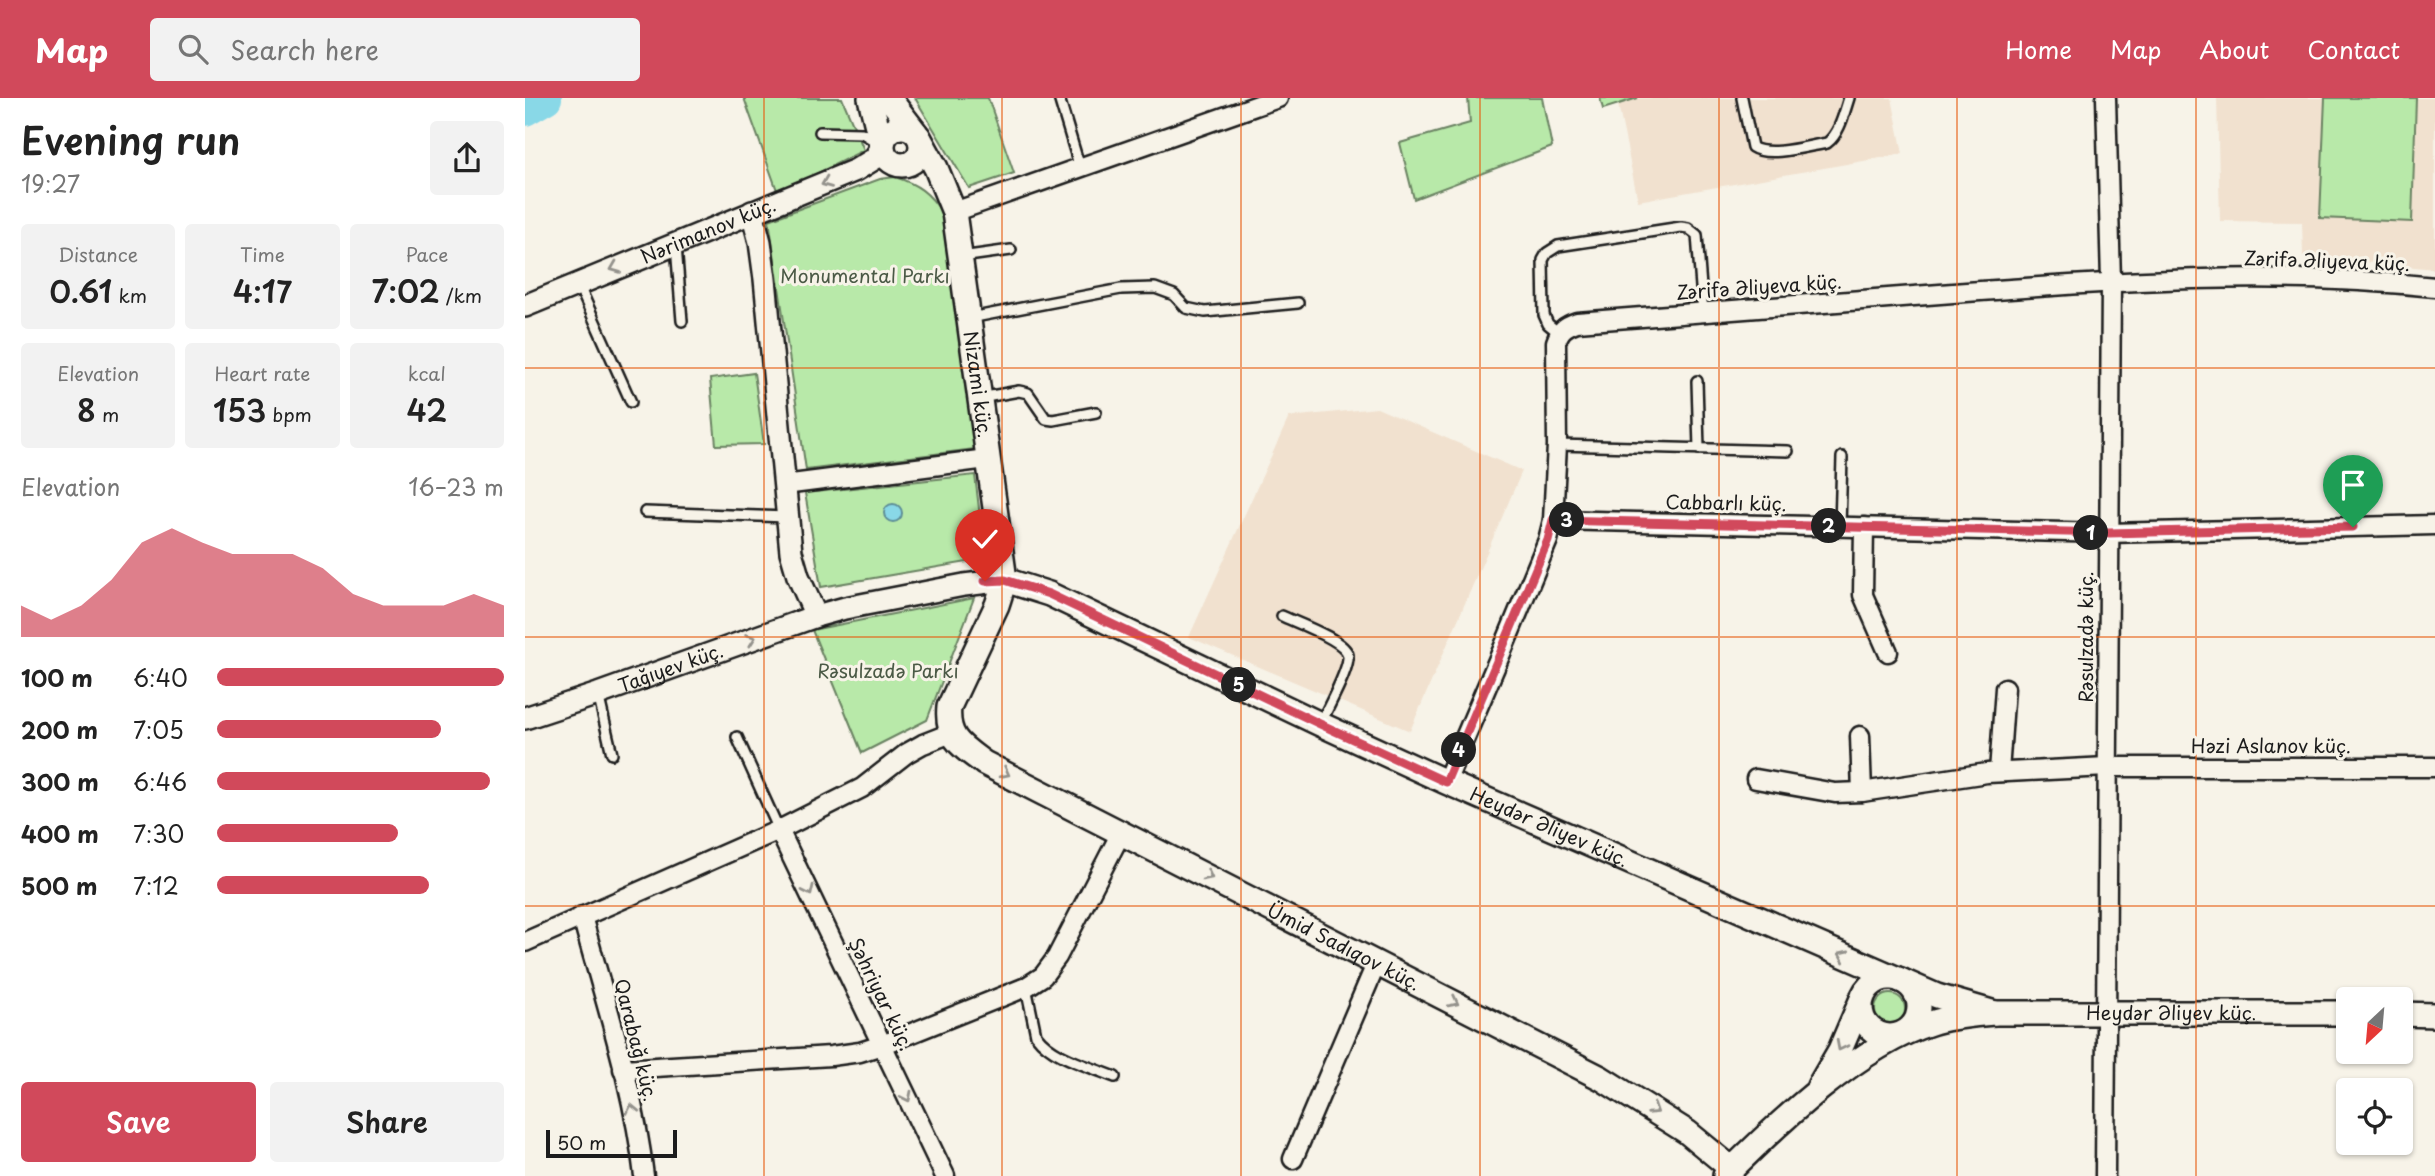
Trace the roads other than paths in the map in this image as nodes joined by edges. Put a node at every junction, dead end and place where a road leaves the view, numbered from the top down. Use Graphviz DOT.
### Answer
graph roads {
  1 [pos="870,98"];
  2 [pos="889,98"];
  3 [pos="1059,98"];
  4 [pos="1278,98"];
  5 [pos="1742,98"];
  6 [pos="1849,98"];
  7 [pos="2106,98"];
  8 [pos="820,132"];
  9 [pos="918,135"];
  10 [pos="882,147"];
  11 [pos="901,165"];
  12 [pos="1080,167"];
  13 [pos="950,202"];
  14 [pos="752,212"];
  15 [pos="676,244"];
  16 [pos="1011,250"];
  17 [pos="960,257"];
  18 [pos="2111,281"];
  19 [pos="578,284"];
  20 [pos="2435,287"];
  21 [pos="1298,303"];
  22 [pos="525,306"];
  23 [pos="1703,313"];
  24 [pos="968,319"];
  25 [pos="682,321"];
  26 [pos="1559,333"];
  27 [pos="1697,381"];
  28 [pos="979,398"];
  29 [pos="631,402"];
  30 [pos="1096,412"];
  31 [pos="1557,446"];
  32 [pos="1699,449"];
  33 [pos="1789,451"];
  34 [pos="1842,457"];
  35 [pos="987,459"];
  36 [pos="784,485"];
  37 [pos="645,512"];
  38 [pos="786,517"];
  39 [pos="1553,520"];
  40 [pos="2435,525"];
  41 [pos="1840,527"];
  42 [pos="1864,527"];
  43 [pos="2108,533"];
  44 [pos="1005,580"];
  45 [pos="816,615"];
  46 [pos="1282,616"];
  47 [pos="1888,652"];
  48 [pos="2005,688"];
  49 [pos="598,694"];
  50 [pos="525,718"];
  51 [pos="1320,724"];
  52 [pos="951,733"];
  53 [pos="737,737"];
  54 [pos="1860,737"];
  55 [pos="612,754"];
  56 [pos="2107,767"];
  57 [pos="2435,767"];
  58 [pos="1999,772"];
  59 [pos="1756,779"];
  60 [pos="1446,782"];
  61 [pos="1862,792"];
  62 [pos="779,830"];
  63 [pos="1122,831"];
  64 [pos="582,916"];
  65 [pos="525,942"];
  66 [pos="1377,962"];
  67 [pos="1906,982"];
  68 [pos="1025,987"];
  69 [pos="1862,998"];
  70 [pos="2107,1012"];
  71 [pos="1995,1013"];
  72 [pos="2336,1013"];
  73 [pos="2413,1014"];
  74 [pos="2435,1015"];
  75 [pos="1902,1034"];
  76 [pos="882,1045"];
  77 [pos="624,1069"];
  78 [pos="1115,1077"];
  79 [pos="1816,1091"];
  80 [pos="1293,1158"];
  81 [pos="1728,1173"];
  82 [pos="644,1176"];
  83 [pos="945,1176"];
  84 [pos="2105,1176"];
  1 -- 10 [label="main road"];
  2 -- 9 [label="main road, Nizami küç."];
  3 -- 12 [label="lane"];
  4 -- 12 [label="street"];
  5 -- 6 [label="lane"];
  7 -- 18 [label="street, Rəsulzadə küç."];
  8 -- 10 [label="lane"];
  9 -- 10 [label="main road"];
  9 -- 11 [label="main road"];
  9 -- 13 [label="main road, Nizami küç."];
  10 -- 11 [label="main road"];
  10 -- 14 [label="street, Nərimanov küç., one-way"];
  11 -- 13 [label="main road"];
  12 -- 13 [label="street"];
  13 -- 17 [label="main road, Nizami küç."];
  14 -- 15 [label="street, Nərimanov küç."];
  14 -- 36 [label="street"];
  15 -- 19 [label="street, Nərimanov küç., one-way"];
  15 -- 25 [label="lane"];
  16 -- 17 [label="lane"];
  17 -- 24 [label="main road, Nizami küç."];
  18 -- 20 [label="street, Zərifə Əliyeva küç."];
  18 -- 23 [label="street, Zərifə Əliyeva küç."];
  18 -- 43 [label="street, Rəsulzadə küç."];
  19 -- 22 [label="street, Nərimanov küç."];
  19 -- 29 [label="lane"];
  21 -- 24 [label="lane"];
  23 -- 26 [label="street, Zərifə Əliyeva küç."];
  23 -- 26 [label="lane"];
  24 -- 28 [label="main road, Nizami küç."];
  26 -- 31 [label="street"];
  27 -- 32 [label="lane"];
  28 -- 30 [label="lane"];
  28 -- 35 [label="main road, Nizami küç."];
  31 -- 32 [label="lane"];
  31 -- 39 [label="street"];
  32 -- 33 [label="lane"];
  34 -- 41 [label="lane"];
  35 -- 36 [label="street"];
  35 -- 44 [label="main road, Nizami küç."];
  36 -- 38 [label="street"];
  37 -- 38 [label="lane"];
  38 -- 45 [label="street"];
  39 -- 41 [label="street, Cabbarlı küç."];
  39 -- 60 [label="street"];
  40 -- 43 [label="street, Cabbarlı küç."];
  41 -- 42 [label="street, Cabbarlı küç."];
  42 -- 43 [label="street, Cabbarlı küç."];
  42 -- 47 [label="street"];
  43 -- 56 [label="street, Rəsulzadə küç."];
  44 -- 45 [label="street, Tağıyev küç."];
  44 -- 51 [label="main road, Heydər Əliyev küç."];
  44 -- 52 [label="main road"];
  49 -- 45 [label="street, Tağıyev küç., one-way"];
  46 -- 51 [label="lane"];
  48 -- 58 [label="street"];
  49 -- 50 [label="street, Tağıyev küç."];
  49 -- 55 [label="lane"];
  51 -- 60 [label="main road, Heydər Əliyev küç."];
  52 -- 62 [label="street"];
  52 -- 63 [label="main road, Ümid Sadıqov küç., one-way"];
  53 -- 62 [label="lane"];
  54 -- 61 [label="street"];
  56 -- 57 [label="street, Həzi Aslanov küç."];
  56 -- 58 [label="street, Həzi Aslanov küç."];
  56 -- 70 [label="street, Rəsulzadə küç."];
  58 -- 61 [label="street, Həzi Aslanov küç."];
  59 -- 61 [label="street, Həzi Aslanov küç."];
  67 -- 60 [label="main road, Heydər Əliyev küç., one-way"];
  62 -- 64 [label="street"];
  62 -- 76 [label="street, Şəhriyar küç., one-way"];
  63 -- 66 [label="main road, Ümid Sadıqov küç., one-way"];
  63 -- 68 [label="street"];
  64 -- 65 [label="street"];
  64 -- 77 [label="street, Qarabağ küç."];
  66 -- 80 [label="street"];
  66 -- 81 [label="main road, Ümid Sadıqov küç., one-way"];
  67 -- 69 [label="main road"];
  67 -- 71 [label="main road, Heydər Əliyev küç."];
  67 -- 75 [label="main road"];
  68 -- 76 [label="street"];
  68 -- 78 [label="lane"];
  69 -- 75 [label="main road"];
  69 -- 79 [label="main road, one-way"];
  70 -- 71 [label="main road, Heydər Əliyev küç."];
  70 -- 72 [label="main road, Heydər Əliyev küç."];
  70 -- 84 [label="street, Rəsulzadə küç."];
  71 -- 75 [label="main road"];
  73 -- 74 [label="main road"];
  75 -- 79 [label="main road"];
  76 -- 77 [label="street"];
  76 -- 83 [label="street, Şəhriyar küç., one-way"];
  82 -- 77 [label="street, Qarabağ küç., one-way"];
  79 -- 81 [label="main road"];
}
